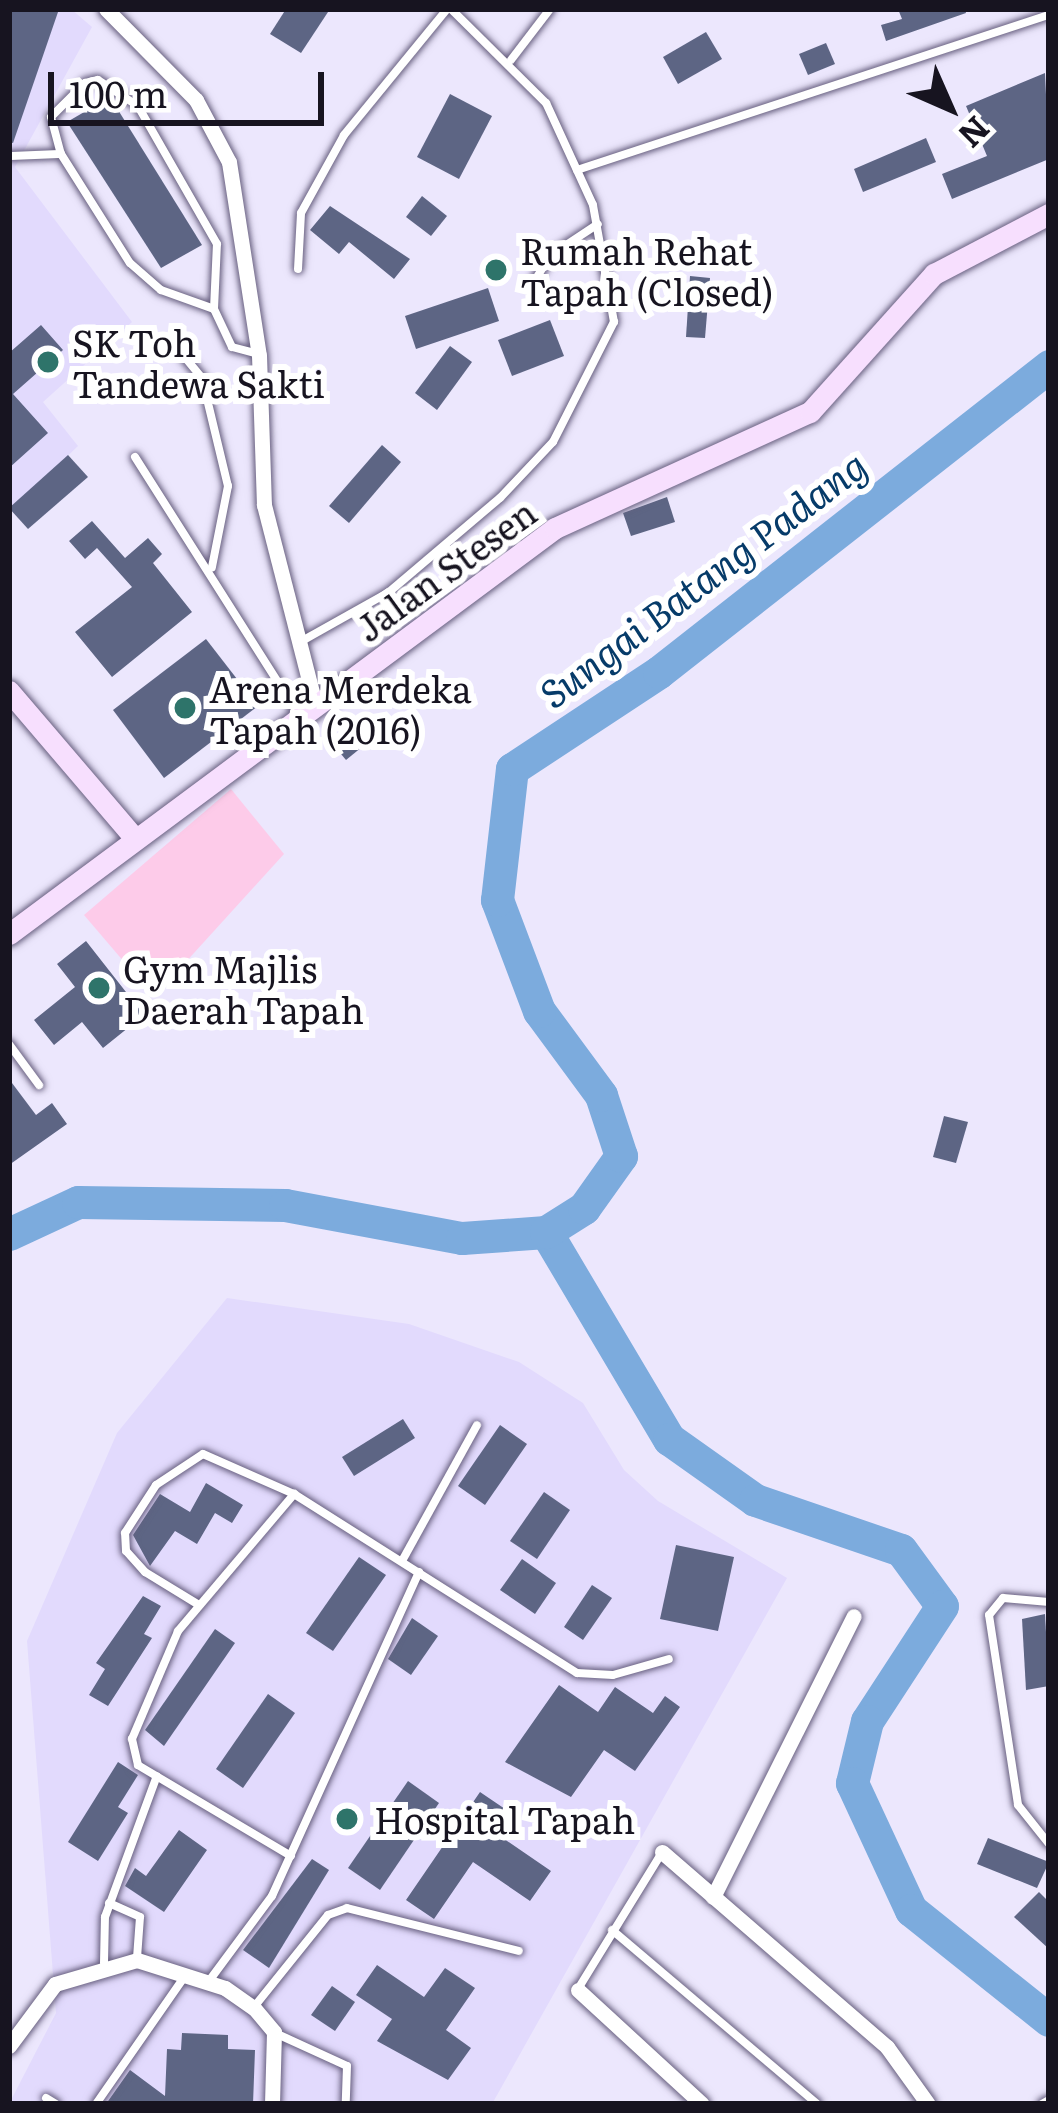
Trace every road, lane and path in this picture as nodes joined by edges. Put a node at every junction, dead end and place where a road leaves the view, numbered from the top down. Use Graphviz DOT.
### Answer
graph roads {
  1 [pos="106,9"];
  2 [pos="449,9"];
  3 [pos="550,9"];
  4 [pos="1049,15"];
  5 [pos="512,60"];
  6 [pos="62,154"];
  7 [pos="9,156"];
  8 [pos="577,170"];
  9 [pos="1049,214"];
  10 [pos="598,224"];
  11 [pos="298,269"];
  12 [pos="532,285"];
  13 [pos="214,309"];
  14 [pos="174,344"];
  15 [pos="259,355"];
  16 [pos="135,457"];
  17 [pos="211,568"];
  18 [pos="298,643"];
  19 [pos="9,691"];
  20 [pos="306,709"];
  21 [pos="133,836"];
  22 [pos="9,934"];
  23 [pos="9,1044"];
  24 [pos="39,1085"];
  25 [pos="477,1425"];
  26 [pos="294,1494"];
  27 [pos="402,1561"];
  28 [pos="419,1572"];
  29 [pos="1049,1602"];
  30 [pos="199,1605"];
  31 [pos="854,1616"];
  32 [pos="669,1659"];
  33 [pos="157,1776"];
  34 [pos="1049,1844"];
  35 [pos="662,1852"];
  36 [pos="292,1856"];
  37 [pos="713,1897"];
  38 [pos="109,1903"];
  39 [pos="612,1930"];
  40 [pos="519,1951"];
  41 [pos="137,1960"];
  42 [pos="104,1963"];
  43 [pos="186,1975"];
  44 [pos="208,1982"];
  45 [pos="578,1990"];
  46 [pos="254,2008"];
  47 [pos="274,2032"];
  48 [pos="9,2046"];
  49 [pos="96,2104"];
  50 [pos="272,2104"];
  51 [pos="346,2104"];
  52 [pos="702,2104"];
  53 [pos="817,2104"];
  54 [pos="928,2104"];
  1 -- 15 [label="street"];
  2 -- 5 [label="lane"];
  2 -- 11 [label="lane"];
  3 -- 5 [label="lane"];
  4 -- 8 [label="lane"];
  5 -- 8 [label="lane"];
  6 -- 7 [label="lane"];
  6 -- 13 [label="lane"];
  6 -- 13 [label="lane"];
  8 -- 10 [label="lane"];
  9 -- 20 [label="main road, Jalan Stesen"];
  10 -- 12 [label="lane"];
  10 -- 18 [label="lane"];
  13 -- 15 [label="lane"];
  14 -- 17 [label="lane"];
  15 -- 18 [label="street"];
  16 -- 17 [label="lane"];
  17 -- 20 [label="lane"];
  18 -- 20 [label="street"];
  19 -- 21 [label="main road"];
  20 -- 21 [label="main road, Jalan Stesen"];
  21 -- 22 [label="main road, Jalan Stesen"];
  23 -- 24 [label="lane"];
  25 -- 27 [label="lane"];
  26 -- 27 [label="lane"];
  26 -- 30 [label="lane"];
  26 -- 30 [label="lane"];
  27 -- 28 [label="lane"];
  28 -- 32 [label="lane"];
  28 -- 36 [label="lane"];
  29 -- 34 [label="lane"];
  30 -- 33 [label="lane"];
  31 -- 37 [label="street"];
  33 -- 36 [label="lane"];
  33 -- 38 [label="lane"];
  35 -- 37 [label="street"];
  35 -- 39 [label="lane"];
  36 -- 44 [label="lane"];
  37 -- 54 [label="street"];
  38 -- 41 [label="lane"];
  38 -- 42 [label="lane"];
  39 -- 45 [label="lane"];
  39 -- 53 [label="lane"];
  40 -- 46 [label="lane"];
  41 -- 42 [label="street"];
  41 -- 43 [label="street"];
  42 -- 48 [label="street"];
  43 -- 44 [label="street"];
  43 -- 49 [label="lane"];
  44 -- 46 [label="street"];
  45 -- 52 [label="street"];
  46 -- 47 [label="street"];
  47 -- 50 [label="street"];
  47 -- 51 [label="lane"];
}
